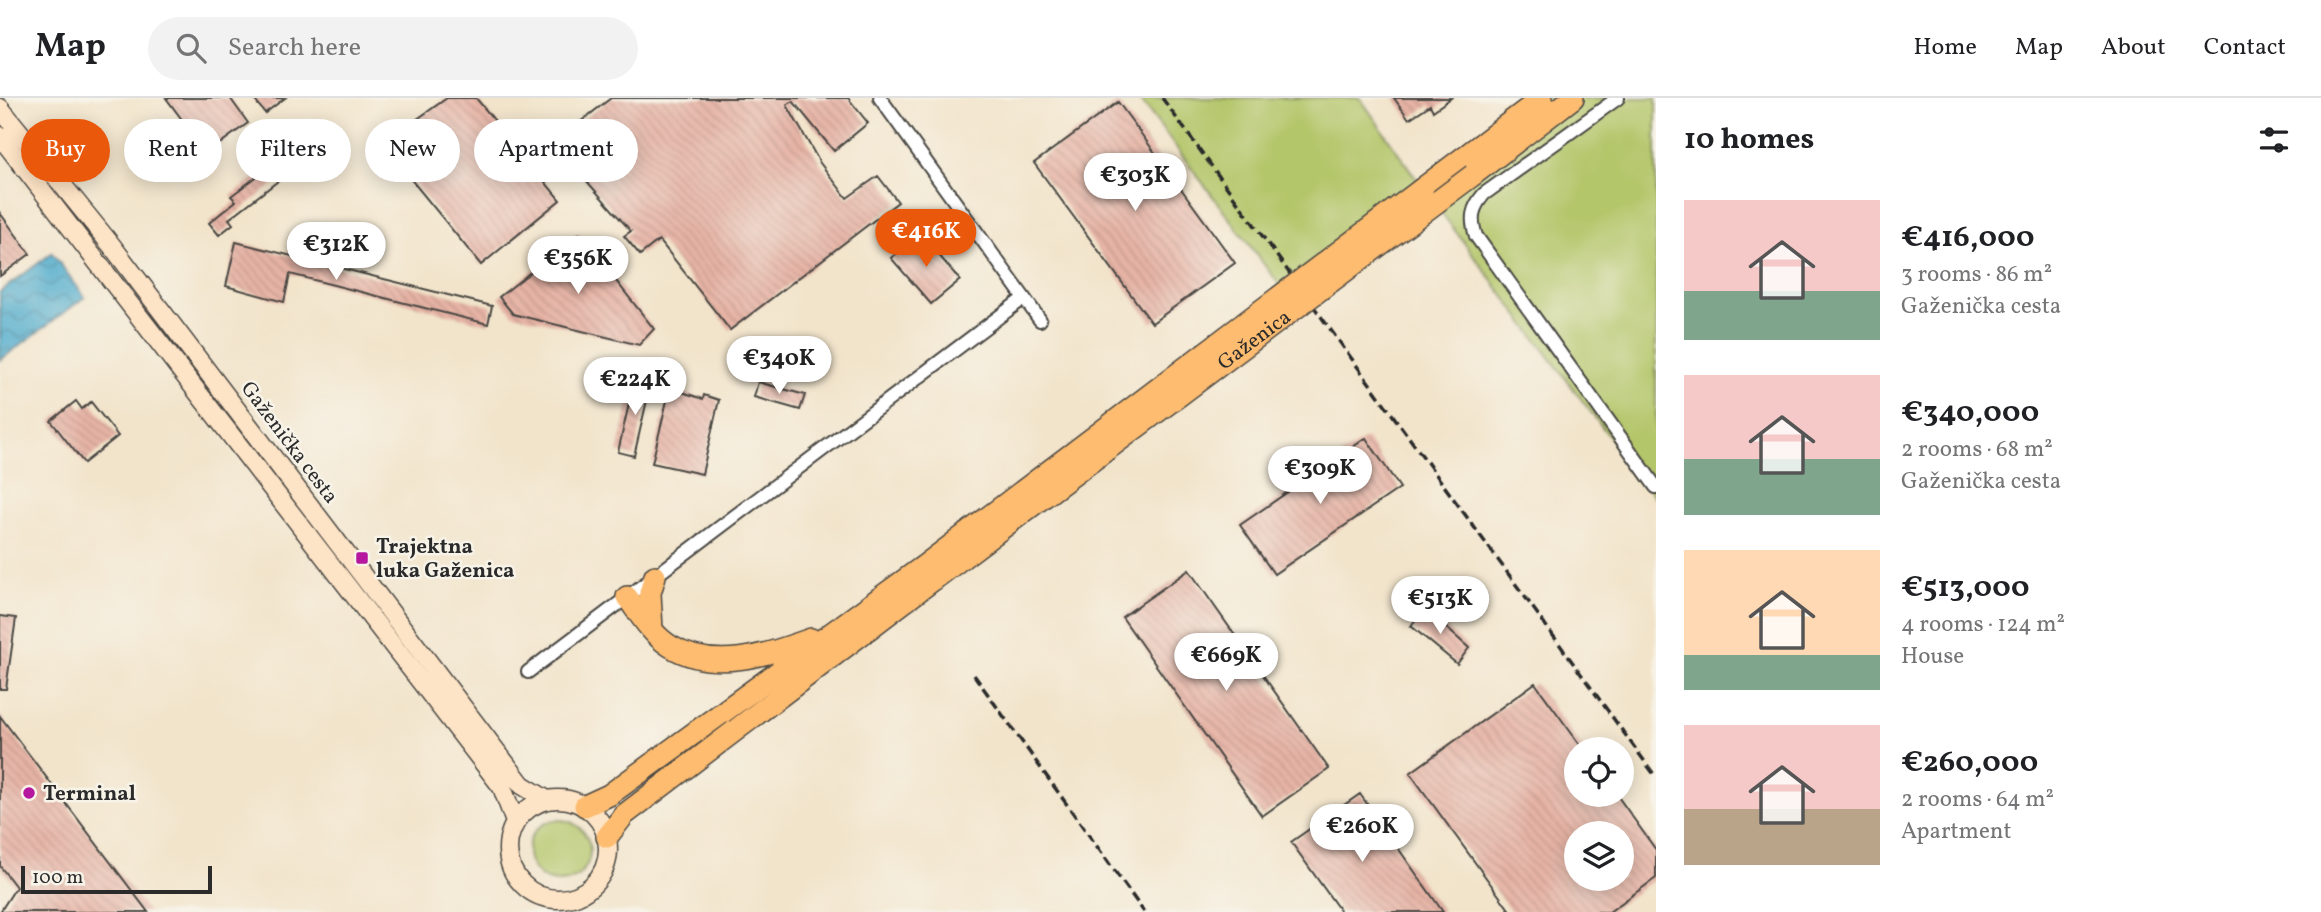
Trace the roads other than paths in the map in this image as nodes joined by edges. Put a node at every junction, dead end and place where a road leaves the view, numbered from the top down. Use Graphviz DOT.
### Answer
graph roads {
  1 [pos="880,98"];
  2 [pos="1542,98"];
  3 [pos="1573,98"];
  4 [pos="1618,98"];
  5 [pos="0,108"];
  6 [pos="0,136"];
  7 [pos="1024,298"];
  8 [pos="1040,320"];
  9 [pos="1656,487"];
  10 [pos="927,574"];
  11 [pos="655,576"];
  12 [pos="627,597"];
  13 [pos="652,630"];
  14 [pos="835,631"];
  15 [pos="528,672"];
  16 [pos="547,800"];
  17 [pos="585,806"];
  18 [pos="515,822"];
  19 [pos="607,837"];
  1 -- 7 [label="street"];
  2 -- 10 [label="highway, Gaženica, bridge"];
  3 -- 10 [label="highway, Gaženica, bridge"];
  4 -- 9 [label="street"];
  5 -- 16 [label="main road, Gaženička cesta"];
  6 -- 18 [label="main road, Gaženička cesta"];
  7 -- 8 [label="street"];
  7 -- 11 [label="street"];
  10 -- 14 [label="highway"];
  10 -- 19 [label="highway"];
  11 -- 12 [label="street"];
  11 -- 13 [label="highway"];
  12 -- 13 [label="highway"];
  12 -- 15 [label="street"];
  13 -- 14 [label="highway"];
  14 -- 17 [label="highway"];
  16 -- 17 [label="main road"];
  16 -- 18 [label="main road"];
  17 -- 19 [label="main road"];
  18 -- 19 [label="main road"];
}
